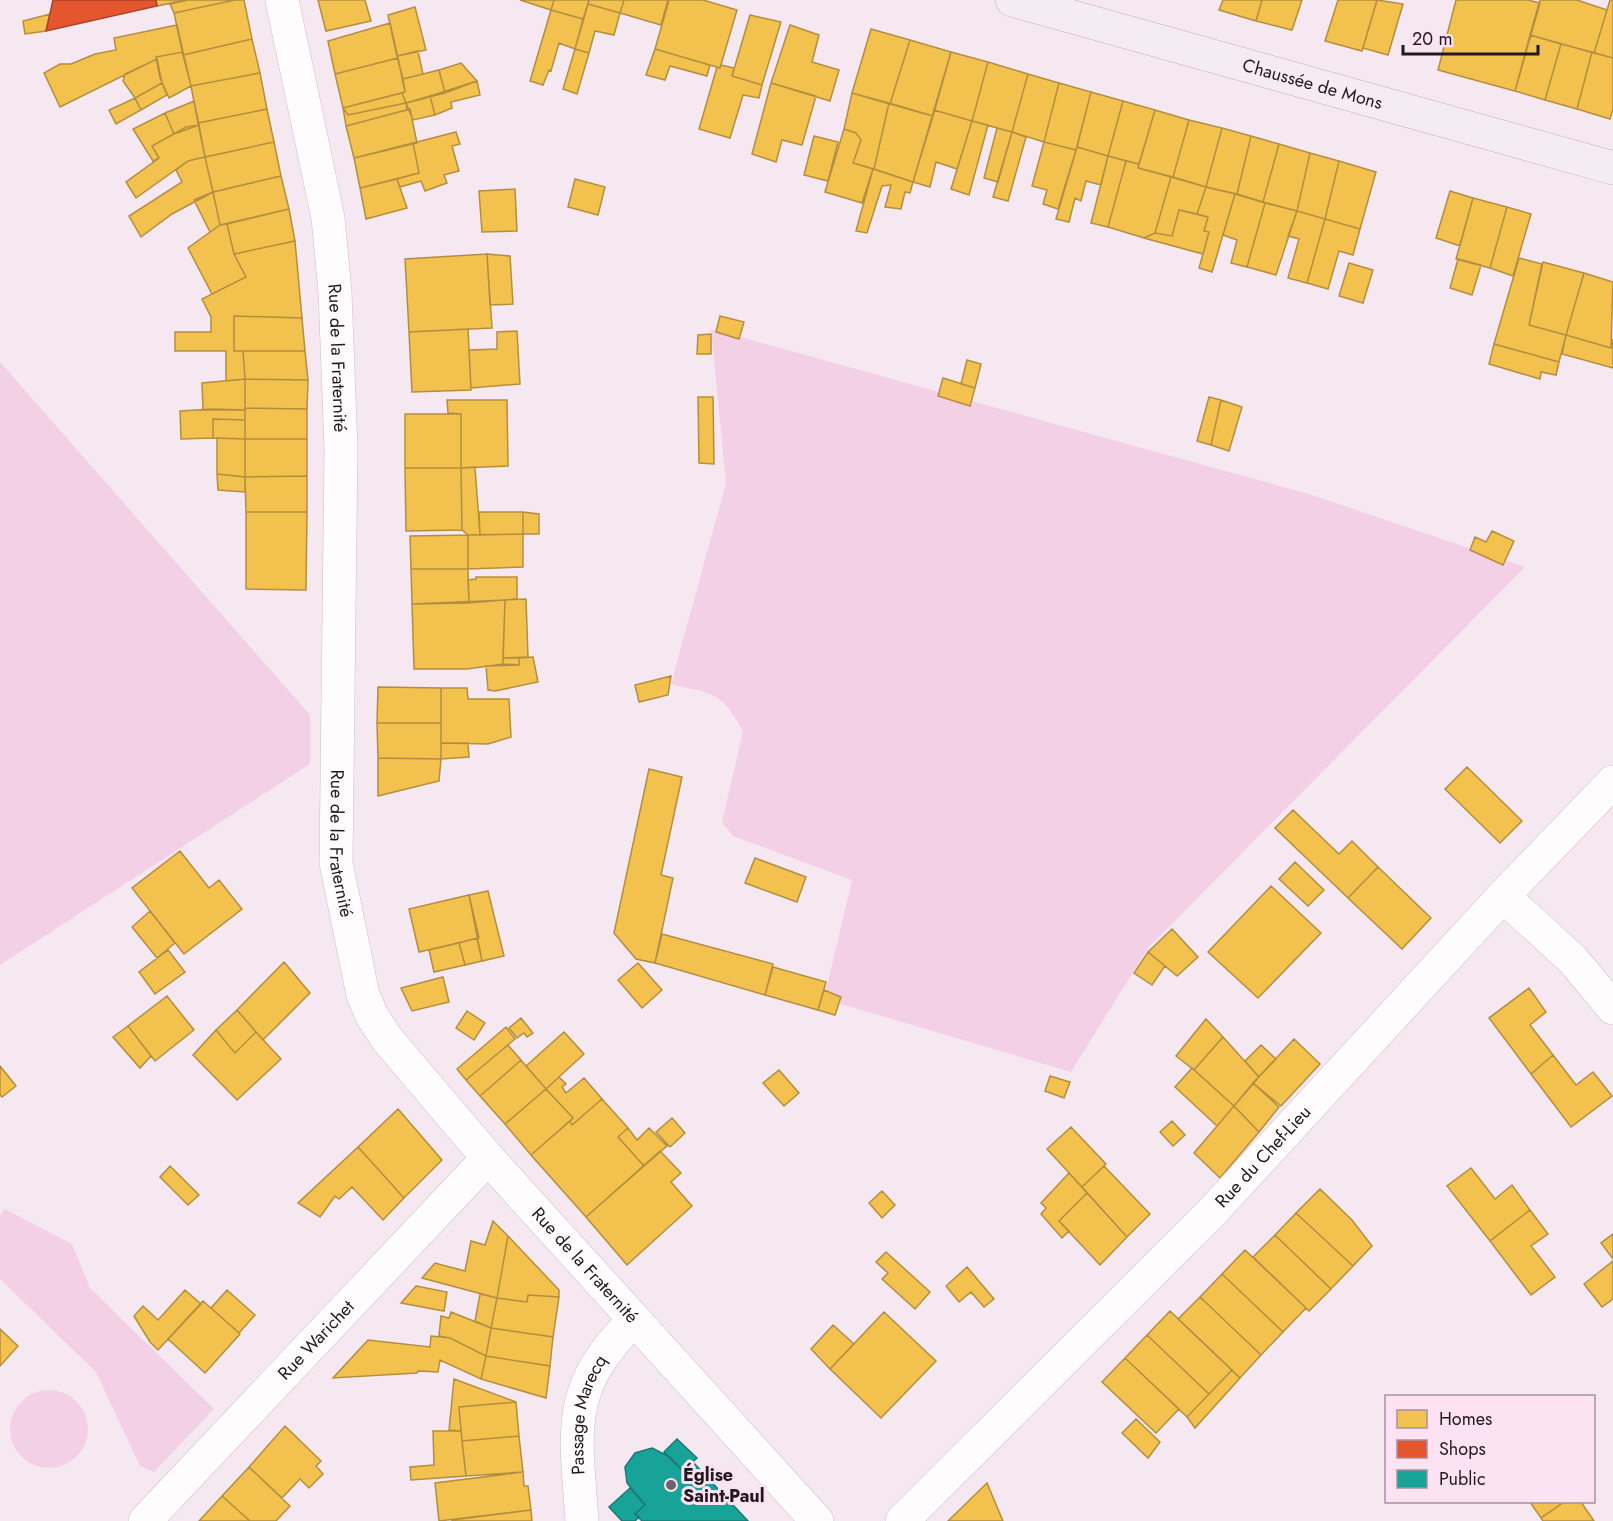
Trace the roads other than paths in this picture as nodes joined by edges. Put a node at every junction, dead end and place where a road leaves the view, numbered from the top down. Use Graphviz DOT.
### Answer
graph roads {
  1 [pos="282,0"];
  2 [pos="1012,0"];
  3 [pos="1613,168"];
  4 [pos="1613,782"];
  5 [pos="1503,896"];
  6 [pos="1613,1008"];
  7 [pos="488,1158"];
  8 [pos="633,1321"];
  9 [pos="145,1521"];
  10 [pos="582,1521"];
  11 [pos="817,1521"];
  12 [pos="902,1521"];
  1 -- 7 [label="street, Rue de la Fraternité"];
  2 -- 3 [label="main road, Chaussée de Mons"];
  4 -- 5 [label="street, Rue du Chef-Lieu"];
  5 -- 6 [label="street"];
  5 -- 12 [label="street, Rue du Chef-Lieu"];
  7 -- 8 [label="street, Rue de la Fraternité"];
  7 -- 9 [label="street, Rue Warichet"];
  8 -- 10 [label="street, Passage Marecq"];
  8 -- 11 [label="street, Rue de la Fraternité"];
}
